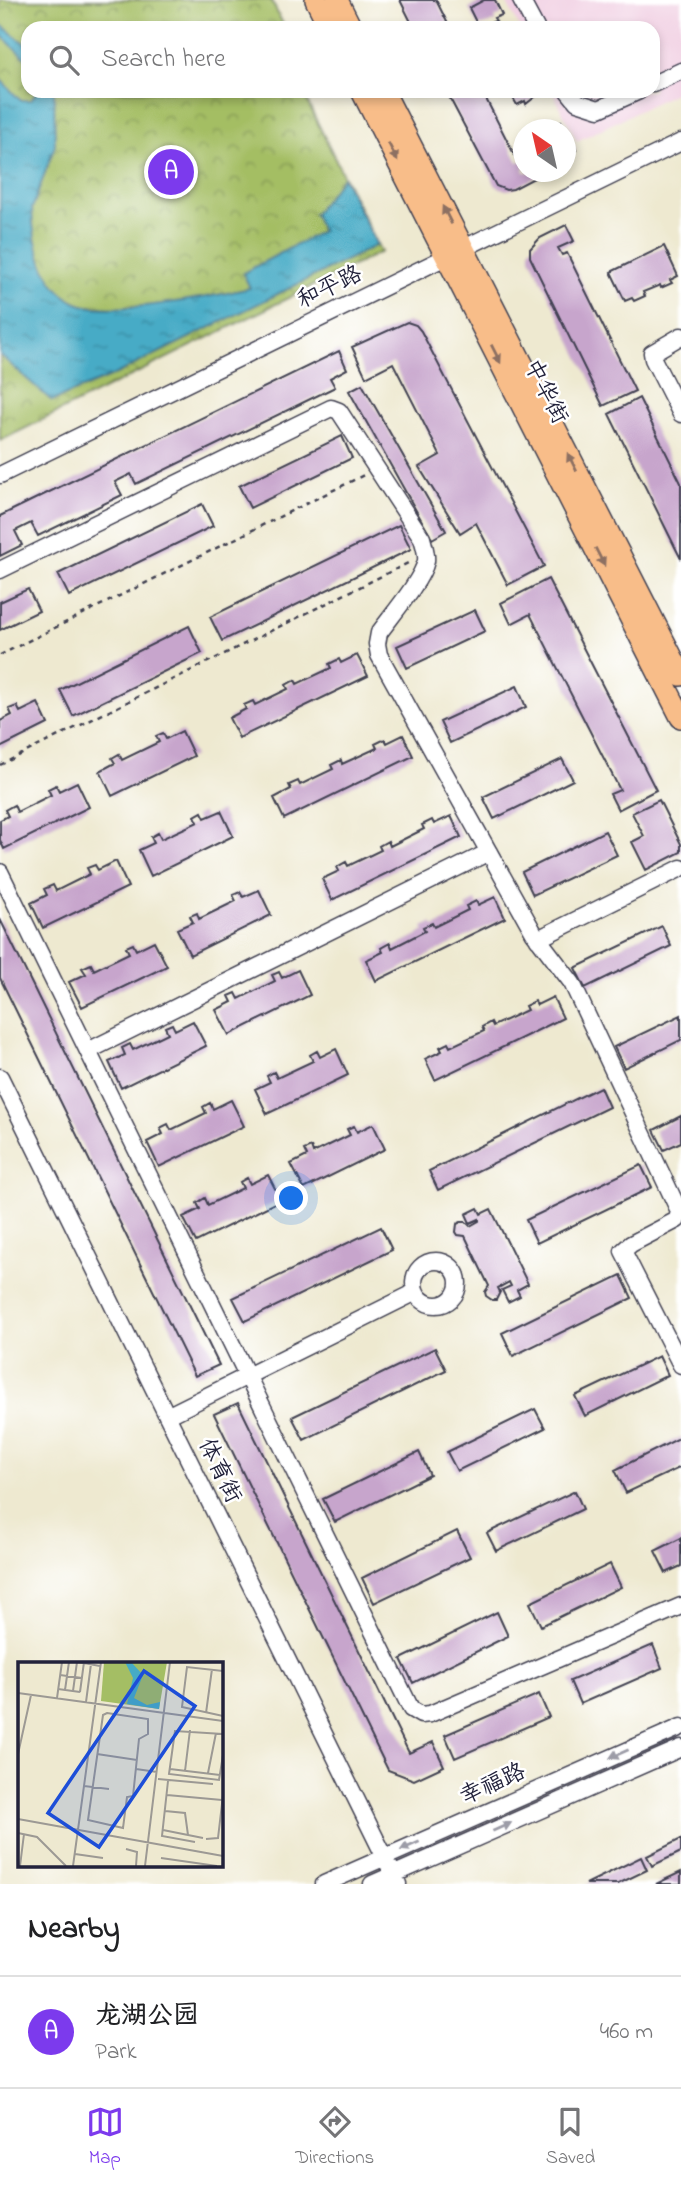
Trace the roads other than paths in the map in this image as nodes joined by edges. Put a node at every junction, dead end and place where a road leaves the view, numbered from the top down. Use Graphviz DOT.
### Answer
graph roads {
  1 [pos="316,0"];
  2 [pos="337,0"];
  3 [pos="521,0"];
  4 [pos="326,21"];
  5 [pos="348,21"];
  6 [pos="532,21"];
  7 [pos="681,71"];
  8 [pos="660,82"];
  9 [pos="366,98"];
  10 [pos="386,98"];
  11 [pos="574,98"];
  12 [pos="623,98"];
  13 [pos="681,142"];
  14 [pos="455,253"];
  15 [pos="681,336"];
  16 [pos="681,414"];
  17 [pos="0,475"];
  18 [pos="0,570"];
  19 [pos="681,675"];
  20 [pos="681,717"];
  21 [pos="489,852"];
  22 [pos="681,868"];
  23 [pos="0,872"];
  24 [pos="538,939"];
  25 [pos="88,1051"];
  26 [pos="0,1077"];
  27 [pos="416,1292"];
  28 [pos="681,1365"];
  29 [pos="247,1376"];
  30 [pos="167,1416"];
  31 [pos="681,1606"];
  32 [pos="681,1727"];
  33 [pos="681,1748"];
  34 [pos="384,1857"];
  35 [pos="395,1879"];
  36 [pos="324,1884"];
  37 [pos="372,1884"];
  1 -- 4 [label="main road"];
  2 -- 5 [label="main road"];
  3 -- 6 [label="street"];
  7 -- 8 [label="street"];
  9 -- 14 [label="main road, 中华街, one-way"];
  14 -- 10 [label="main road, 中华街, one-way"];
  11 -- 12 [label="street"];
  13 -- 14 [label="street, 和平路"];
  14 -- 17 [label="street, 和平路"];
  19 -- 14 [label="main road, 中华街, one-way"];
  14 -- 20 [label="main road, 中华街, one-way"];
  15 -- 16 [label="street"];
  18 -- 21 [label="street"];
  21 -- 24 [label="street"];
  21 -- 25 [label="street"];
  22 -- 24 [label="street"];
  23 -- 25 [label="street"];
  24 -- 28 [label="street"];
  25 -- 29 [label="street"];
  26 -- 30 [label="street, 体育街"];
  27 -- 29 [label="street"];
  29 -- 30 [label="street"];
  29 -- 31 [label="street"];
  30 -- 34 [label="street, 体育街"];
  32 -- 34 [label="street, 幸福路, one-way"];
  35 -- 33 [label="street, 幸福路, one-way"];
  34 -- 35 [label="street, 体育街"];
  34 -- 36 [label="street, 幸福路"];
  35 -- 37 [label="street, 幸福路"];
}
